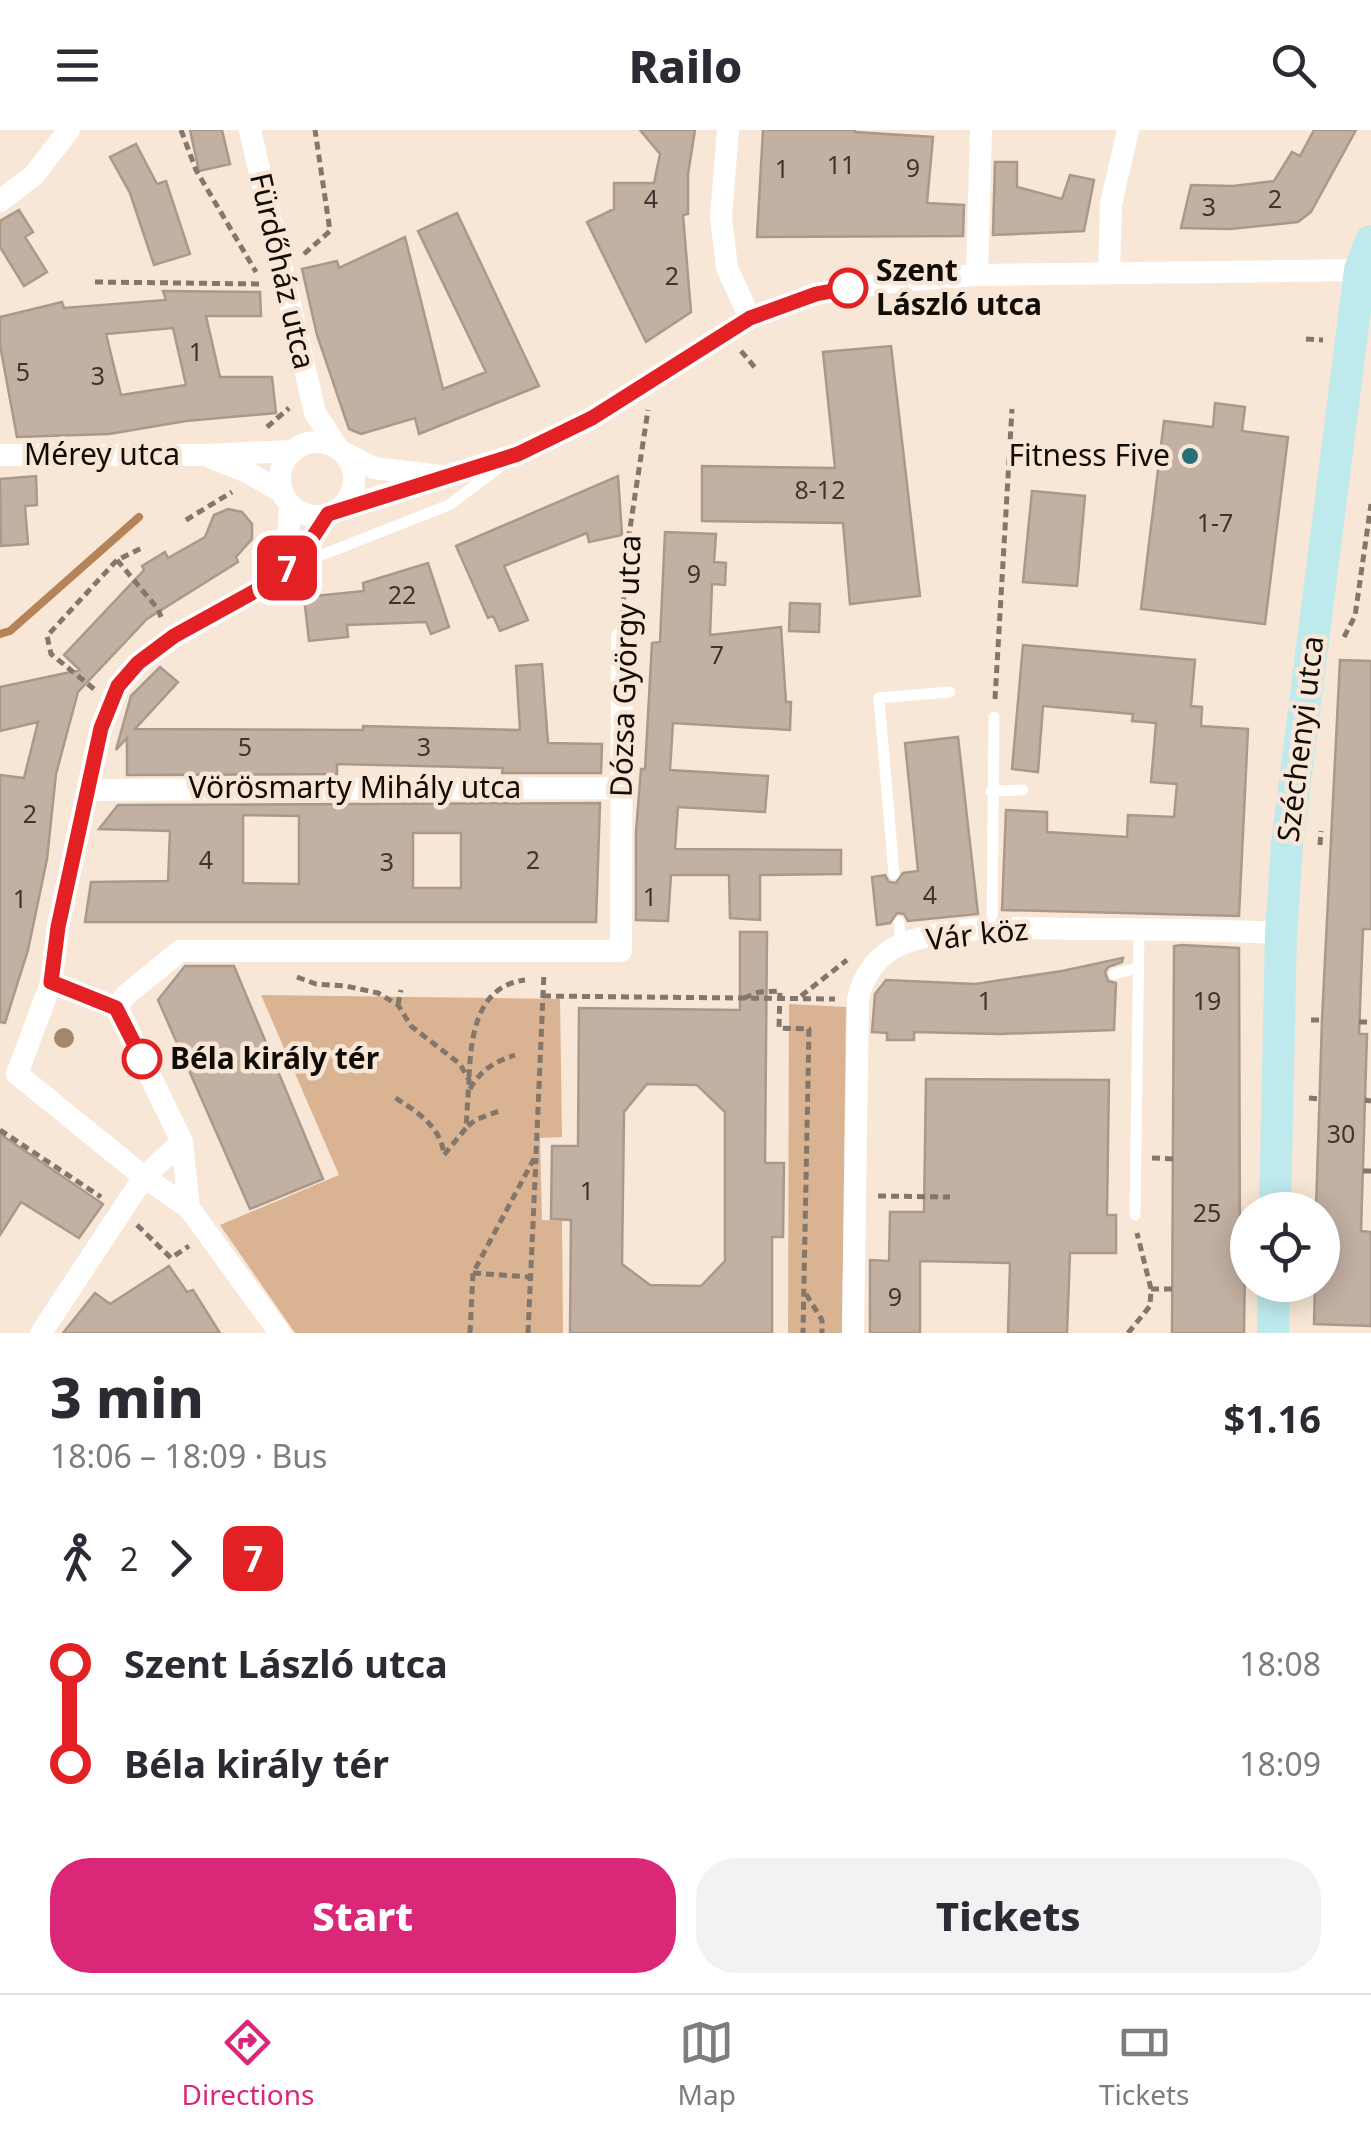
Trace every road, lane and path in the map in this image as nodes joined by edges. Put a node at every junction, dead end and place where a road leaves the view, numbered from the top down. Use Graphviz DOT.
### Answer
graph roads {
  1 [pos="69,130"];
  2 [pos="181,130"];
  3 [pos="250,130"];
  4 [pos="315,130"];
  5 [pos="728,130"];
  6 [pos="982,130"];
  7 [pos="1128,130"];
  8 [pos="0,200"];
  9 [pos="1366,256"];
  10 [pos="297,258"];
  11 [pos="1109,272"];
  12 [pos="976,275"];
  13 [pos="95,282"];
  14 [pos="750,318"];
  15 [pos="653,382"];
  16 [pos="1012,409"];
  17 [pos="315,412"];
  18 [pos="296,448"];
  19 [pos="342,451"];
  20 [pos="518,454"];
  21 [pos="0,455"];
  22 [pos="204,455"];
  23 [pos="450,477"];
  24 [pos="286,498"];
  25 [pos="1371,504"];
  26 [pos="333,512"];
  27 [pos="144,547"];
  28 [pos="117,560"];
  29 [pos="279,574"];
  30 [pos="174,636"];
  31 [pos="622,637"];
  32 [pos="1342,642"];
  33 [pos="950,692"];
  34 [pos="112,699"];
  35 [pos="994,717"];
  36 [pos="620,788"];
  37 [pos="89,790"];
  38 [pos="1024,790"];
  39 [pos="991,791"];
  40 [pos="1322,826"];
  41 [pos="1320,845"];
  42 [pos="894,874"];
  43 [pos="992,929"];
  44 [pos="1138,929"];
  45 [pos="1281,933"];
  46 [pos="297,950"];
  47 [pos="545,950"];
  48 [pos="1138,968"];
  49 [pos="1114,974"];
  50 [pos="525,980"];
  51 [pos="51,982"];
  52 [pos="401,990"];
  53 [pos="543,996"];
  54 [pos="744,998"];
  55 [pos="868,1000"];
  56 [pos="398,1005"];
  57 [pos="116,1008"];
  58 [pos="1311,1020"];
  59 [pos="1322,1020"];
  60 [pos="1359,1022"];
  61 [pos="1371,1022"];
  62 [pos="515,1055"];
  63 [pos="8,1073"];
  64 [pos="468,1080"];
  65 [pos="468,1091"];
  66 [pos="394,1096"];
  67 [pos="1309,1098"];
  68 [pos="1319,1099"];
  69 [pos="499,1111"];
  70 [pos="466,1128"];
  71 [pos="0,1130"];
  72 [pos="182,1142"];
  73 [pos="536,1154"];
  74 [pos="1362,1170"];
  75 [pos="1371,1171"];
  76 [pos="144,1177"];
  77 [pos="1275,1192"];
  78 [pos="890,1196"];
  79 [pos="950,1197"];
  80 [pos="189,1208"];
  81 [pos="121,1210"];
  82 [pos="1134,1215"];
  83 [pos="472,1273"];
  84 [pos="530,1277"];
  85 [pos="1151,1289"];
  86 [pos="1173,1289"];
  87 [pos="804,1291"];
  88 [pos="1274,1302"];
  89 [pos="41,1333"];
  90 [pos="280,1333"];
  91 [pos="470,1333"];
  92 [pos="528,1333"];
  93 [pos="804,1333"];
  94 [pos="822,1333"];
  95 [pos="853,1333"];
  96 [pos="1128,1333"];
  97 [pos="1274,1333"];
  1 -- 8 [label="street"];
  2 -- 13 [label="path"];
  3 -- 17 [label="street, Fürdőház utca"];
  4 -- 10 [label="path"];
  5 -- 14 [label="street"];
  6 -- 12 [label="street"];
  7 -- 11 [label="street"];
  9 -- 11 [label="street"];
  9 -- 45 [label="street, Széchenyi utca"];
  11 -- 12 [label="street"];
  12 -- 14 [label="street"];
  14 -- 15 [label="street"];
  15 -- 20 [label="street"];
  15 -- 31 [label="path, Dózsa György utca"];
  16 -- 35 [label="path"];
  17 -- 18 [label="street"];
  17 -- 19 [label="street, Fürdőház utca"];
  18 -- 19 [label="street"];
  18 -- 22 [label="street, Mérey utca"];
  18 -- 24 [label="street"];
  19 -- 23 [label="street"];
  19 -- 26 [label="street"];
  20 -- 23 [label="street"];
  20 -- 29 [label="lane"];
  21 -- 22 [label="street, Mérey utca"];
  22 -- 24 [label="street, Mérey utca"];
  23 -- 26 [label="street"];
  24 -- 26 [label="street"];
  24 -- 29 [label="street"];
  25 -- 32 [label="path"];
  26 -- 29 [label="street"];
  27 -- 28 [label="path"];
  28 -- 30 [label="path"];
  28 -- 34 [label="path"];
  29 -- 30 [label="street"];
  30 -- 34 [label="street"];
  31 -- 36 [label="street, Dózsa György utca"];
  33 -- 42 [label="lane"];
  34 -- 37 [label="street"];
  35 -- 39 [label="lane"];
  36 -- 37 [label="street, Vörösmarty Mihály utca"];
  36 -- 47 [label="street, Dózsa György utca"];
  37 -- 51 [label="street"];
  38 -- 39 [label="lane"];
  39 -- 43 [label="lane"];
  40 -- 41 [label="path"];
  43 -- 44 [label="street, Vár köz"];
  43 -- 55 [label="street, Vár köz"];
  44 -- 45 [label="street, Vár köz"];
  44 -- 48 [label="lane"];
  45 -- 77 [label="street, Széchenyi utca"];
  46 -- 47 [label="street"];
  46 -- 56 [label="path"];
  46 -- 57 [label="street"];
  47 -- 53 [label="path"];
  48 -- 49 [label="lane"];
  48 -- 82 [label="lane"];
  50 -- 64 [label="path"];
  51 -- 57 [label="street"];
  51 -- 63 [label="street"];
  52 -- 56 [label="path"];
  53 -- 54 [label="path"];
  53 -- 73 [label="path"];
  54 -- 55 [label="path"];
  54 -- 87 [label="path"];
  55 -- 95 [label="street, Vár köz"];
  56 -- 64 [label="path"];
  57 -- 72 [label="street"];
  58 -- 59 [label="path"];
  60 -- 61 [label="path"];
  62 -- 65 [label="path"];
  63 -- 76 [label="street"];
  64 -- 65 [label="path"];
  65 -- 70 [label="path"];
  66 -- 70 [label="path"];
  67 -- 68 [label="path"];
  69 -- 70 [label="path"];
  71 -- 81 [label="path"];
  72 -- 76 [label="street"];
  72 -- 80 [label="street"];
  73 -- 83 [label="path"];
  73 -- 84 [label="path"];
  74 -- 75 [label="path"];
  76 -- 80 [label="street"];
  76 -- 81 [label="street"];
  78 -- 79 [label="path"];
  80 -- 90 [label="street"];
  81 -- 89 [label="street"];
  82 -- 85 [label="path"];
  83 -- 84 [label="path"];
  83 -- 91 [label="path"];
  84 -- 92 [label="path"];
  85 -- 86 [label="path"];
  85 -- 96 [label="path"];
  87 -- 93 [label="path"];
  87 -- 94 [label="path"];
  88 -- 97 [label="street"];
}
